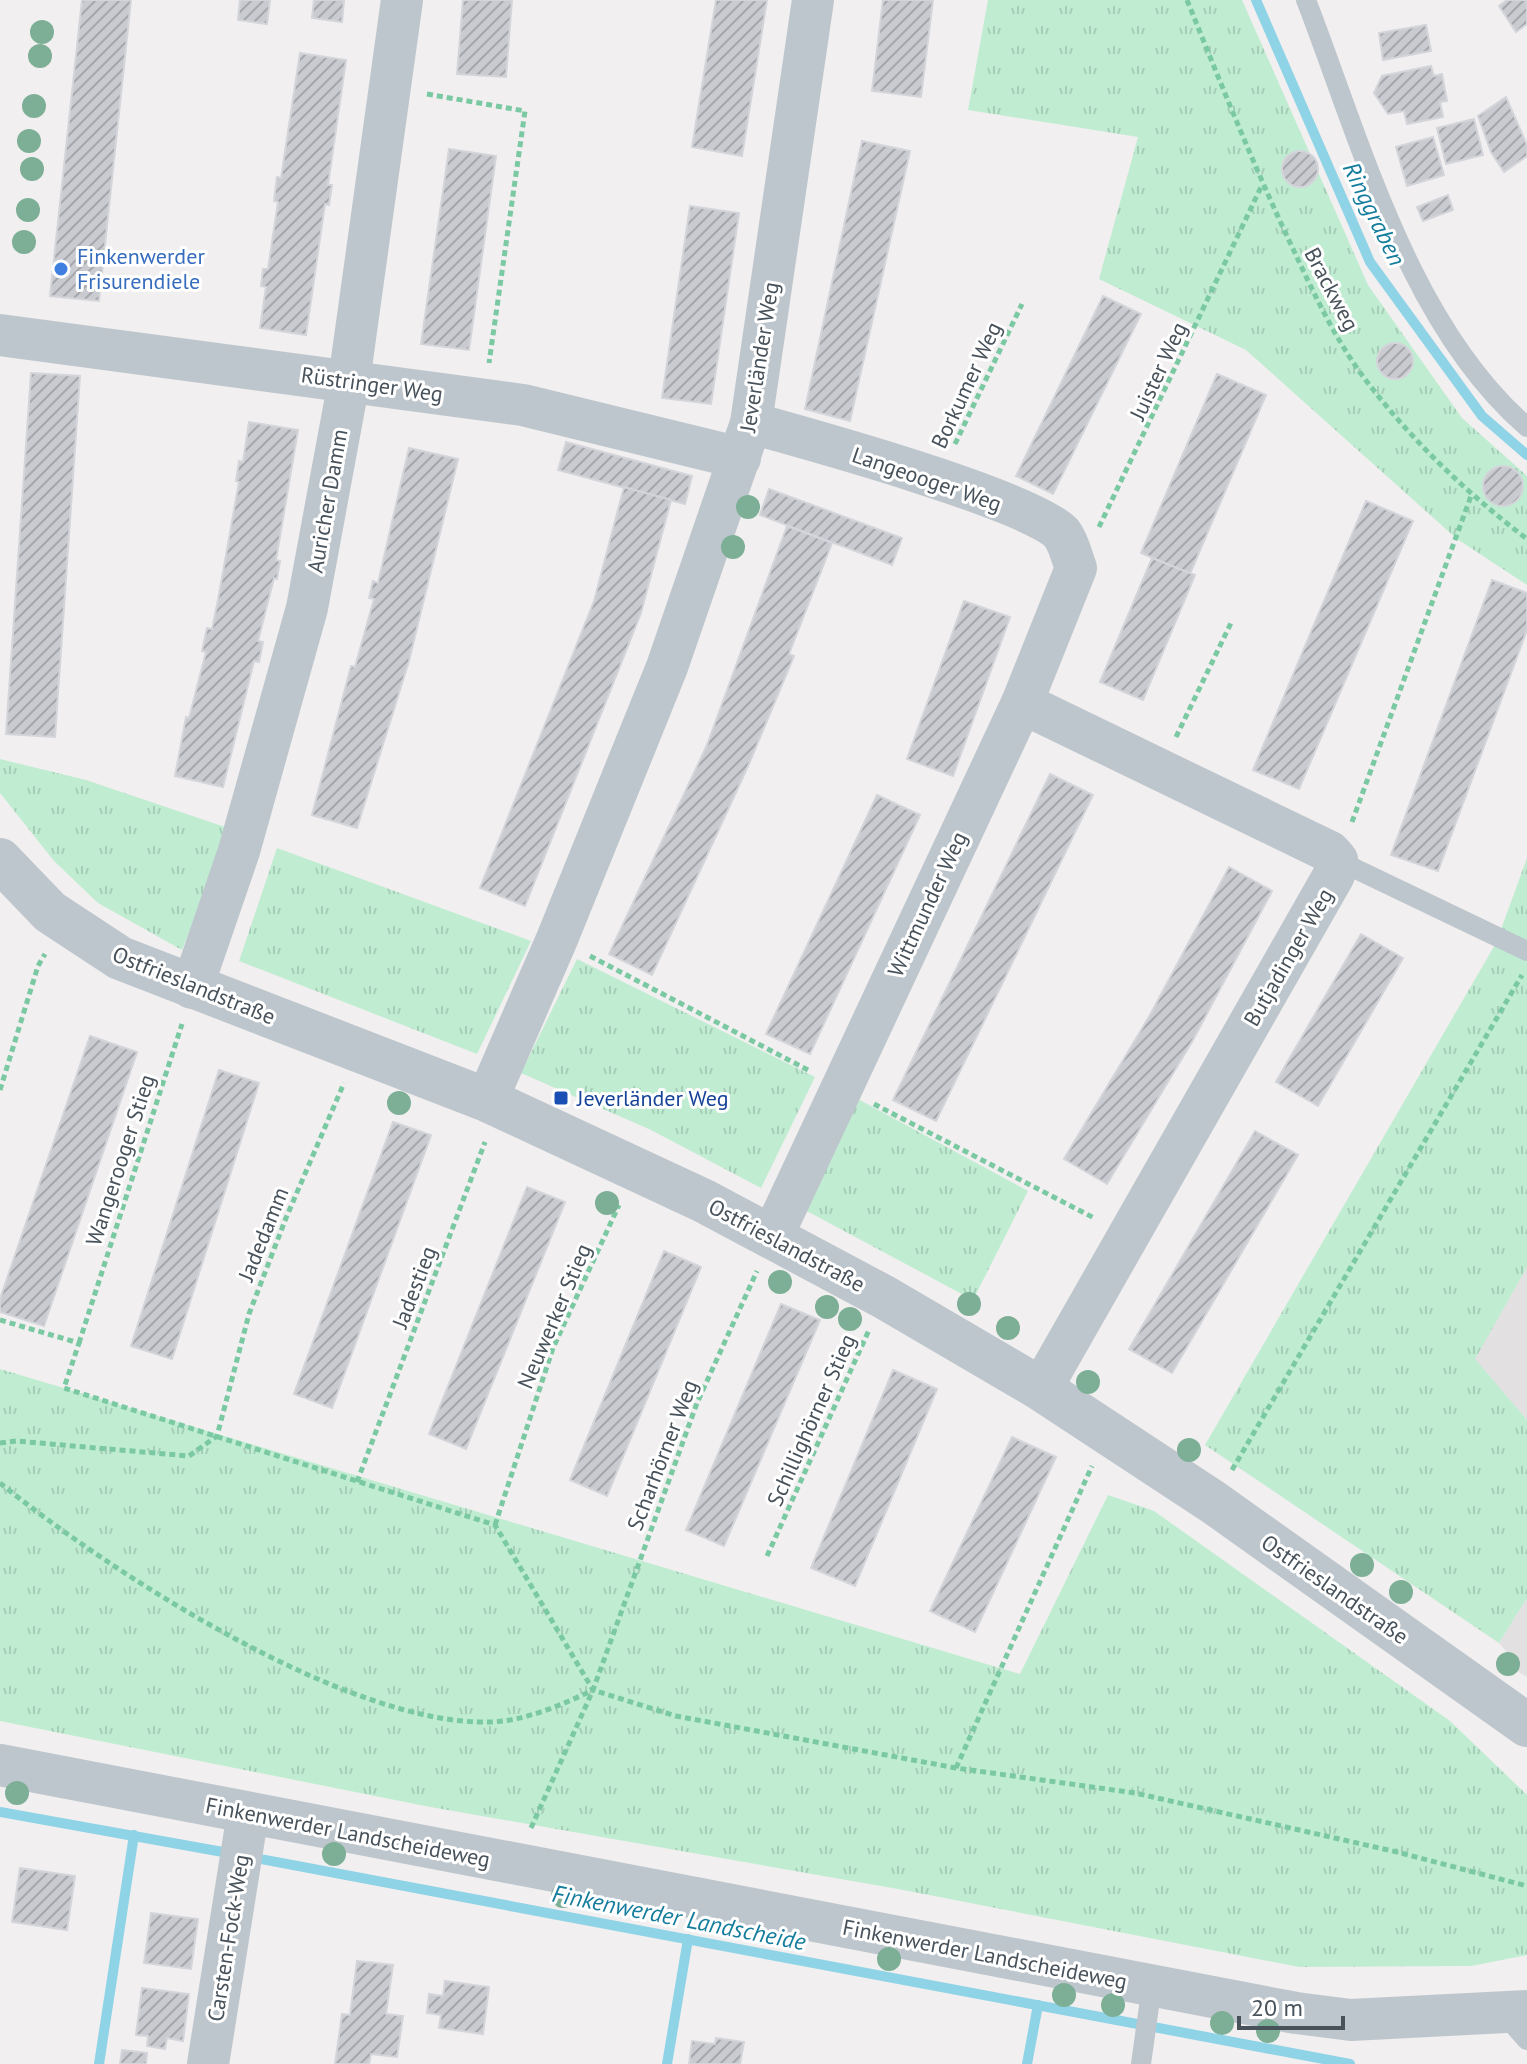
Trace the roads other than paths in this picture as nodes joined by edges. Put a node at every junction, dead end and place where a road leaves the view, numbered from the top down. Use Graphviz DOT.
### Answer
graph roads {
  1 [pos="402,0"];
  2 [pos="813,0"];
  3 [pos="1306,0"];
  4 [pos="0,335"];
  5 [pos="349,381"];
  6 [pos="1527,427"];
  7 [pos="746,441"];
  8 [pos="1076,568"];
  9 [pos="1022,703"];
  10 [pos="0,860"];
  11 [pos="1337,860"];
  12 [pos="1527,951"];
  13 [pos="192,988"];
  14 [pos="487,1100"];
  15 [pos="772,1237"];
  16 [pos="1041,1389"];
  17 [pos="1527,1725"];
  18 [pos="0,1765"];
  19 [pos="243,1842"];
  20 [pos="1150,1999"];
  21 [pos="1521,2016"];
  22 [pos="208,2064"];
  23 [pos="1141,2064"];
  1 -- 5 [label="street, Auricher Damm"];
  2 -- 7 [label="street, Jeverländer Weg"];
  3 -- 6 [label="lane"];
  4 -- 5 [label="street, Rüstringer Weg"];
  5 -- 7 [label="street, Rüstringer Weg"];
  5 -- 13 [label="street, Auricher Damm"];
  7 -- 8 [label="street, Langeooger Weg"];
  7 -- 14 [label="street, Jeverländer Weg"];
  8 -- 9 [label="street, Wittmunder Weg"];
  9 -- 11 [label="street"];
  9 -- 15 [label="street, Wittmunder Weg"];
  10 -- 13 [label="street, Ostfrieslandstraße"];
  11 -- 12 [label="lane"];
  11 -- 16 [label="street, Butjadinger Weg"];
  13 -- 14 [label="street, Ostfrieslandstraße"];
  14 -- 15 [label="street, Ostfrieslandstraße"];
  15 -- 16 [label="street, Ostfrieslandstraße"];
  16 -- 17 [label="street, Ostfrieslandstraße"];
  18 -- 19 [label="street, Finkenwerder Landscheideweg"];
  19 -- 20 [label="street, Finkenwerder Landscheideweg"];
  19 -- 22 [label="street, Carsten-Fock-Weg"];
  20 -- 21 [label="street, Finkenwerder Landscheideweg"];
  20 -- 23 [label="lane"];
}
